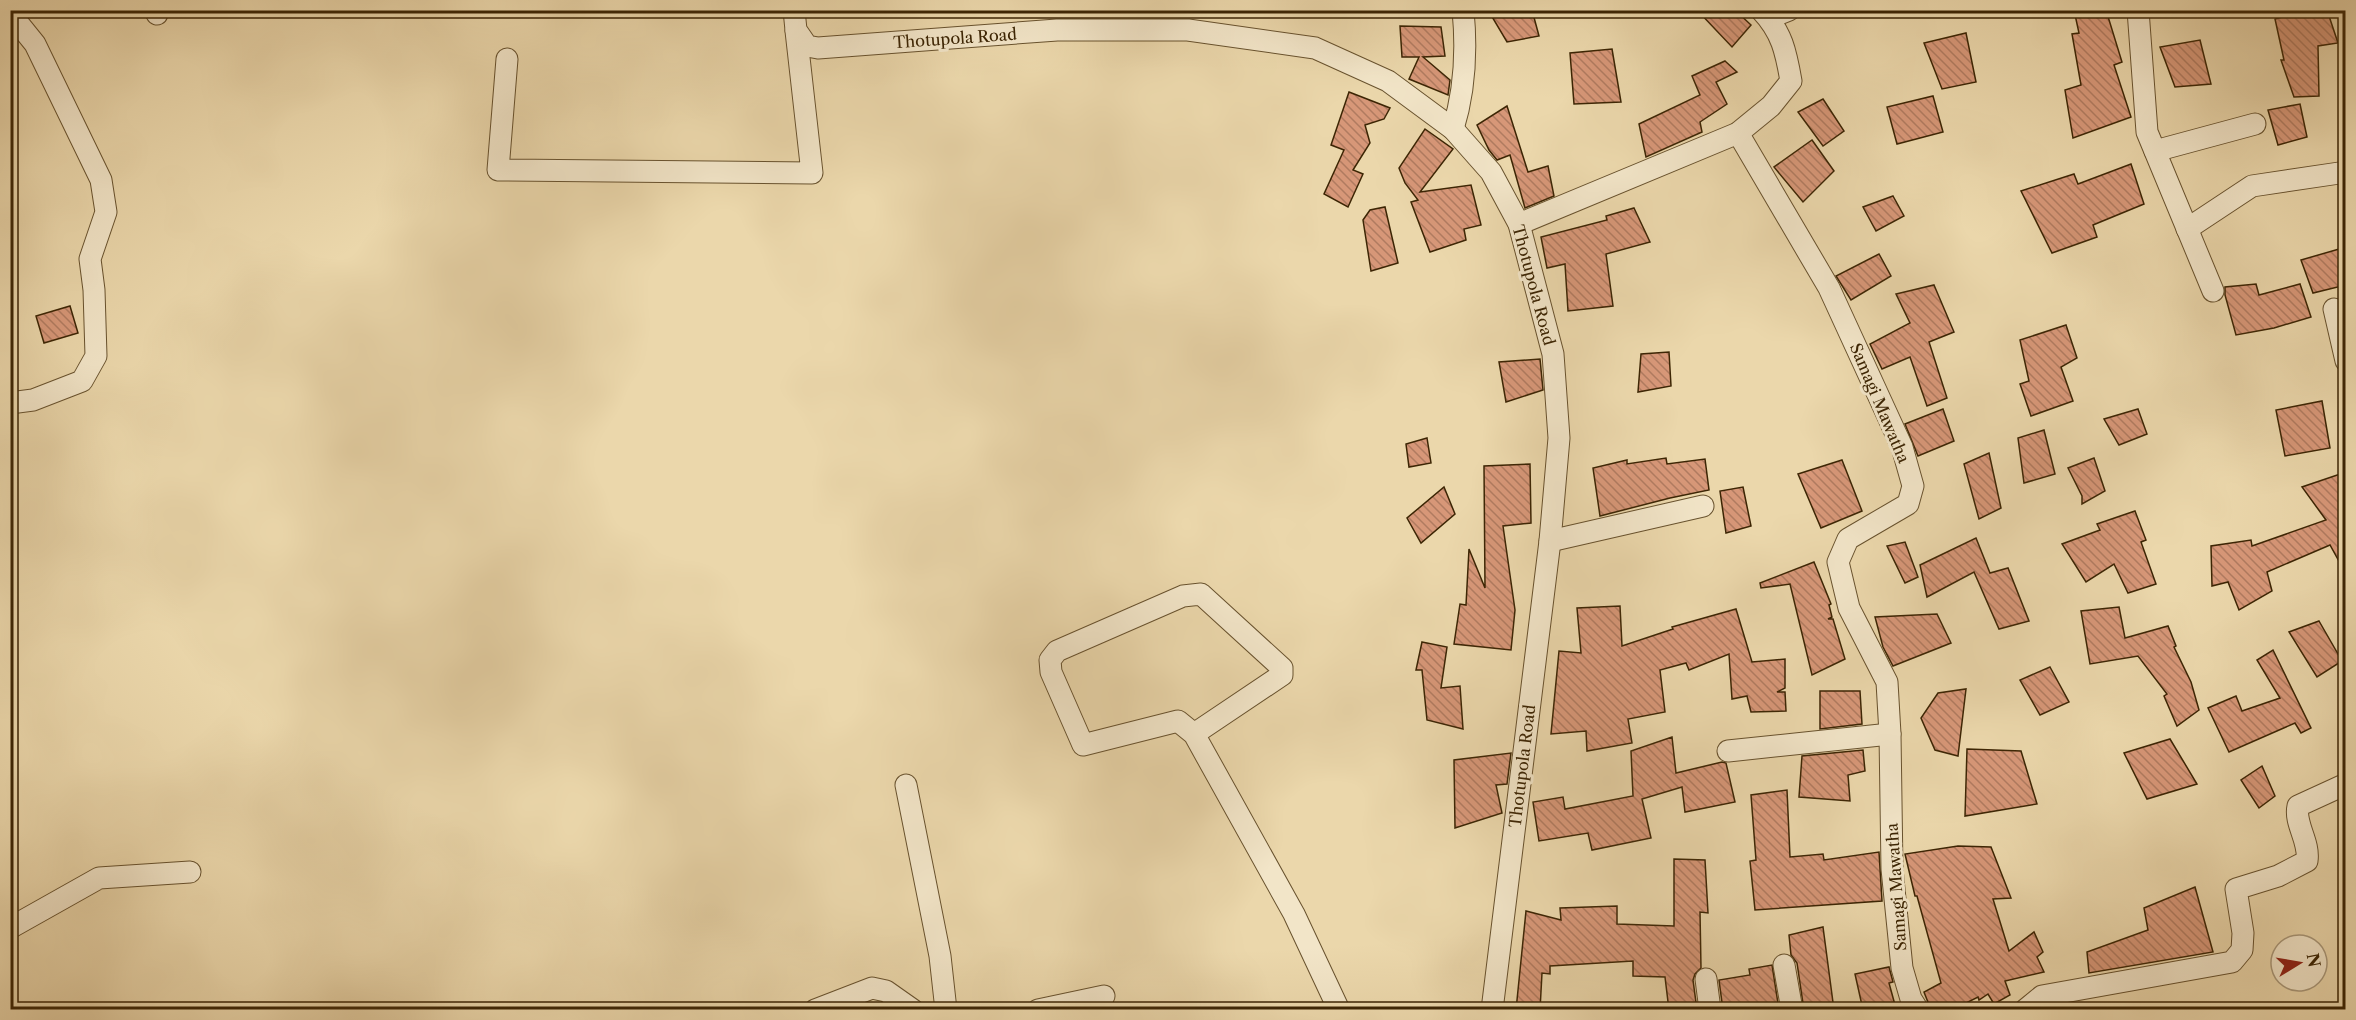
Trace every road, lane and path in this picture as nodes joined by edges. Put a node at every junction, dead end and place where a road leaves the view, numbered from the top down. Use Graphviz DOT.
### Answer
graph roads {
  1 [pos="1463,10"];
  2 [pos="1789,10"];
  3 [pos="2138,10"];
  4 [pos="10,13"];
  5 [pos="1765,14"];
  6 [pos="795,20"];
  7 [pos="507,59"];
  8 [pos="2255,124"];
  9 [pos="1453,129"];
  10 [pos="1738,133"];
  11 [pos="2156,151"];
  12 [pos="2346,172"];
  13 [pos="1519,224"];
  14 [pos="2187,229"];
  15 [pos="2213,291"];
  16 [pos="2334,309"];
  17 [pos="2346,361"];
  18 [pos="10,403"];
  19 [pos="1702,506"];
  20 [pos="1550,541"];
  21 [pos="1194,734"];
  22 [pos="1890,734"];
  23 [pos="1728,751"];
  24 [pos="2346,784"];
  25 [pos="906,785"];
  26 [pos="190,872"];
  27 [pos="10,928"];
  28 [pos="1784,965"];
  29 [pos="1706,979"];
  30 [pos="1104,996"];
  31 [pos="815,1010"];
  32 [pos="913,1010"];
  33 [pos="946,1010"];
  34 [pos="1038,1010"];
  35 [pos="1339,1010"];
  36 [pos="1492,1010"];
  37 [pos="1710,1010"];
  38 [pos="1792,1010"];
  39 [pos="1918,1010"];
  40 [pos="2025,1010"];
  1 -- 9 [label="street"];
  2 -- 5 [label="street"];
  3 -- 11 [label="street"];
  4 -- 18 [label="street"];
  5 -- 10 [label="street"];
  6 -- 7 [label="street"];
  6 -- 9 [label="street, Thotupola Road"];
  8 -- 11 [label="street"];
  9 -- 13 [label="street, Thotupola Road"];
  10 -- 13 [label="street"];
  10 -- 22 [label="street, Samagi Mawatha"];
  11 -- 14 [label="street"];
  12 -- 14 [label="street"];
  13 -- 20 [label="street, Thotupola Road"];
  14 -- 15 [label="street"];
  16 -- 17 [label="street"];
  19 -- 20 [label="street"];
  20 -- 36 [label="street, Thotupola Road"];
  21 -- 21 [label="street"];
  21 -- 35 [label="street"];
  22 -- 23 [label="street"];
  22 -- 39 [label="street, Samagi Mawatha"];
  24 -- 40 [label="street"];
  25 -- 33 [label="street"];
  26 -- 27 [label="street"];
  28 -- 38 [label="street"];
  29 -- 37 [label="street"];
  30 -- 34 [label="street"];
  31 -- 32 [label="street"];
}
